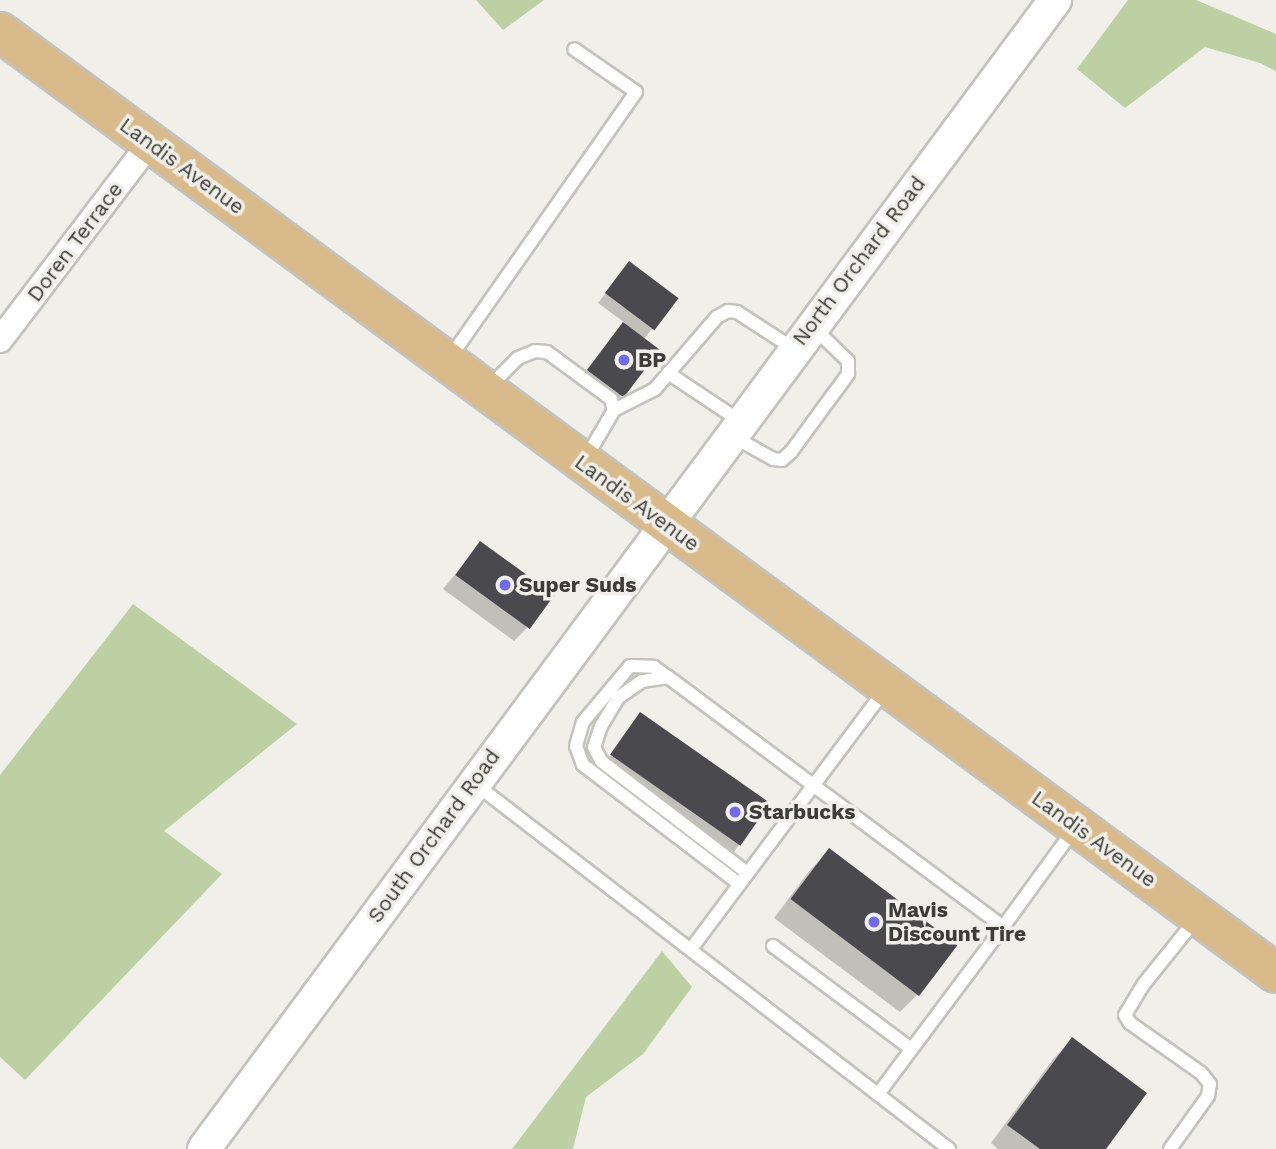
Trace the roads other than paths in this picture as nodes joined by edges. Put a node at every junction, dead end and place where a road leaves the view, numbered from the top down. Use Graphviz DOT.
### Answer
graph roads {
  1 [pos="1055,0"];
  2 [pos="0,32"];
  3 [pos="575,48"];
  4 [pos="150,143"];
  5 [pos="802,337"];
  6 [pos="0,340"];
  7 [pos="447,362"];
  8 [pos="668,373"];
  9 [pos="485,390"];
  10 [pos="614,411"];
  11 [pos="735,428"];
  12 [pos="583,463"];
  13 [pos="666,524"];
  14 [pos="668,677"];
  15 [pos="887,687"];
  16 [pos="474,783"];
  17 [pos="813,785"];
  18 [pos="1076,826"];
  19 [pos="742,877"];
  20 [pos="1199,916"];
  21 [pos="1003,927"];
  22 [pos="773,946"];
  23 [pos="691,949"];
  24 [pos="1276,973"];
  25 [pos="911,1049"];
  26 [pos="878,1094"];
  27 [pos="204,1149"];
  28 [pos="949,1149"];
  29 [pos="1170,1149"];
  1 -- 5 [label="street, North Orchard Road"];
  2 -- 4 [label="main road, Landis Avenue"];
  3 -- 7 [label="lane"];
  4 -- 6 [label="street, Doren Terrace"];
  4 -- 7 [label="main road, Landis Avenue"];
  5 -- 8 [label="lane"];
  5 -- 11 [label="street, North Orchard Road"];
  5 -- 11 [label="lane"];
  7 -- 9 [label="main road, Landis Avenue"];
  8 -- 10 [label="lane"];
  8 -- 11 [label="lane"];
  9 -- 10 [label="lane"];
  9 -- 12 [label="main road, Landis Avenue"];
  10 -- 12 [label="lane"];
  11 -- 13 [label="street, North Orchard Road"];
  12 -- 13 [label="main road, Landis Avenue"];
  13 -- 15 [label="main road, Landis Avenue"];
  13 -- 16 [label="street, South Orchard Road"];
  14 -- 17 [label="lane"];
  14 -- 19 [label="lane"];
  14 -- 19 [label="lane"];
  15 -- 17 [label="lane"];
  15 -- 18 [label="main road, Landis Avenue"];
  16 -- 23 [label="lane"];
  16 -- 27 [label="street, South Orchard Road"];
  17 -- 19 [label="lane"];
  17 -- 21 [label="lane"];
  18 -- 20 [label="main road, Landis Avenue"];
  18 -- 21 [label="lane"];
  19 -- 23 [label="lane"];
  20 -- 24 [label="main road, Landis Avenue"];
  20 -- 29 [label="lane"];
  21 -- 25 [label="lane"];
  22 -- 25 [label="lane"];
  23 -- 26 [label="lane"];
  25 -- 26 [label="lane"];
  26 -- 28 [label="lane"];
}
